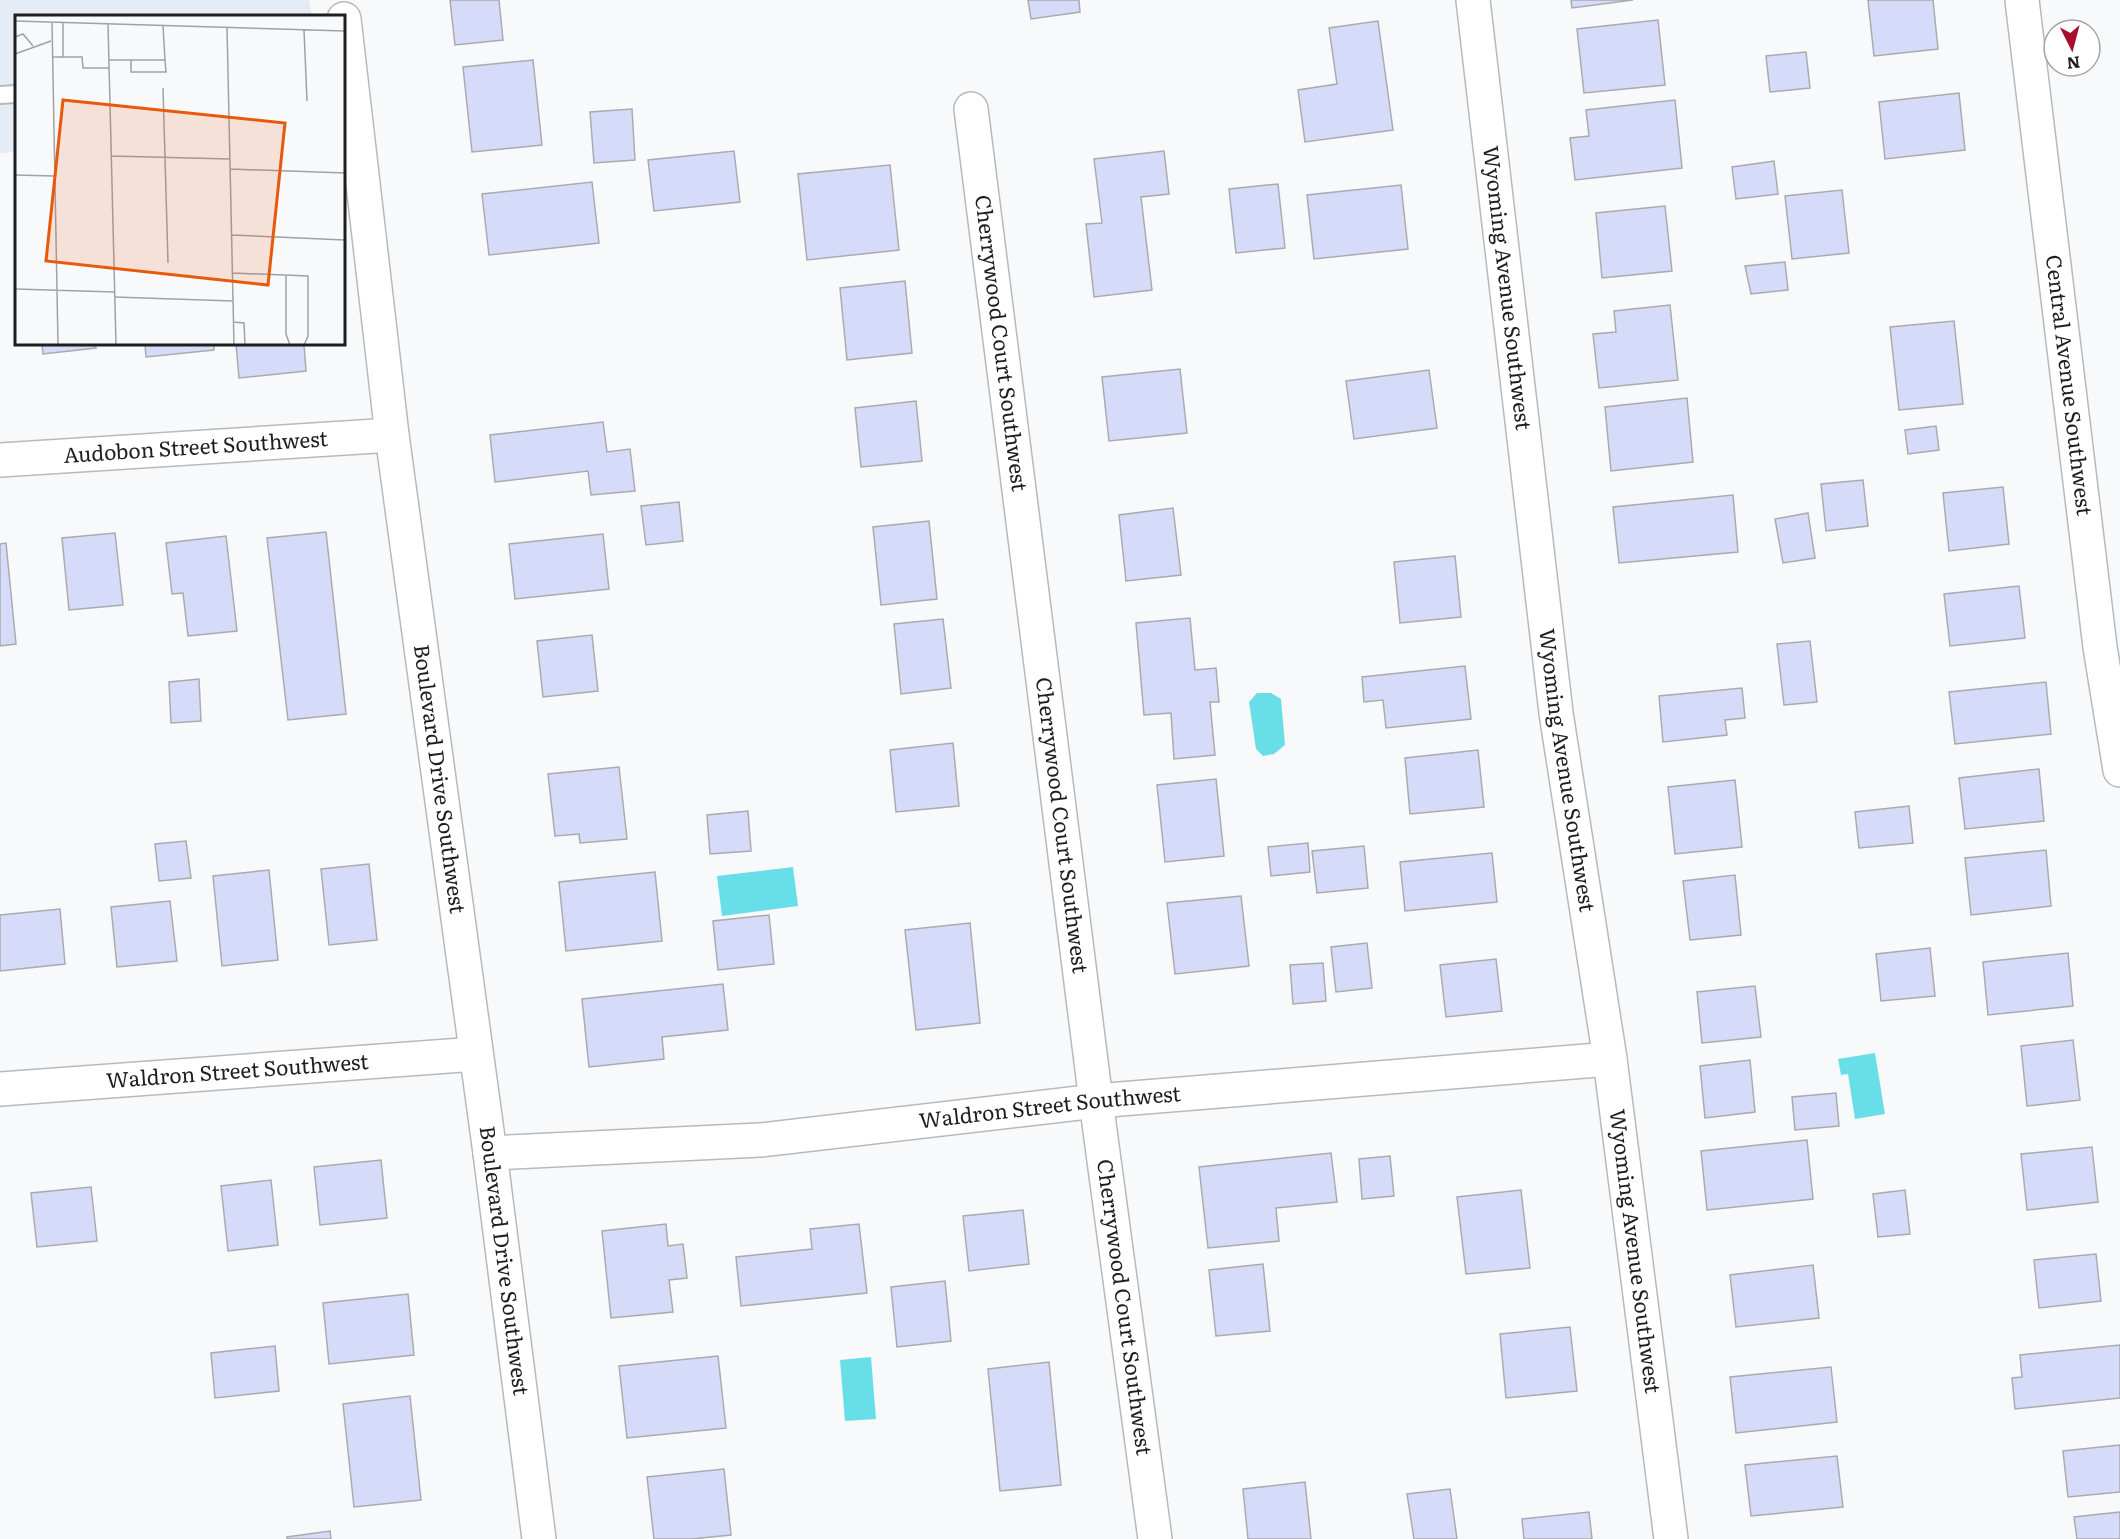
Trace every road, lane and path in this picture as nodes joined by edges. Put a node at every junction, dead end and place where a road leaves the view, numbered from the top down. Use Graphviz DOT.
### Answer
graph roads {
  1 [pos="341,0"];
  2 [pos="1473,0"];
  3 [pos="2022,0"];
  4 [pos="343,15"];
  5 [pos="345,46"];
  6 [pos="347,73"];
  7 [pos="15,94"];
  8 [pos="0,95"];
  9 [pos="971,109"];
  10 [pos="392,435"];
  11 [pos="0,460"];
  12 [pos="2120,770"];
  13 [pos="476,1054"];
  14 [pos="1611,1059"];
  15 [pos="0,1089"];
  16 [pos="1096,1101"];
  17 [pos="490,1153"];
  18 [pos="539,1539"];
  19 [pos="1155,1539"];
  20 [pos="1671,1539"];
  1 -- 4 [label="street, Boulevard Drive Southwest"];
  2 -- 14 [label="street, Wyoming Avenue Southwest"];
  3 -- 12 [label="street, Central Avenue Southwest"];
  5 -- 6 [label="street, Boulevard Drive Southwest"];
  6 -- 10 [label="street, Boulevard Drive Southwest"];
  7 -- 8 [label="lane"];
  9 -- 16 [label="street, Cherrywood Court Southwest"];
  10 -- 11 [label="street, Audobon Street Southwest"];
  10 -- 13 [label="street, Boulevard Drive Southwest"];
  13 -- 15 [label="street, Waldron Street Southwest"];
  13 -- 17 [label="street, Boulevard Drive Southwest"];
  14 -- 16 [label="street, Waldron Street Southwest"];
  14 -- 20 [label="street, Wyoming Avenue Southwest"];
  16 -- 17 [label="street, Waldron Street Southwest"];
  16 -- 19 [label="street, Cherrywood Court Southwest"];
  17 -- 18 [label="street, Boulevard Drive Southwest"];
}
